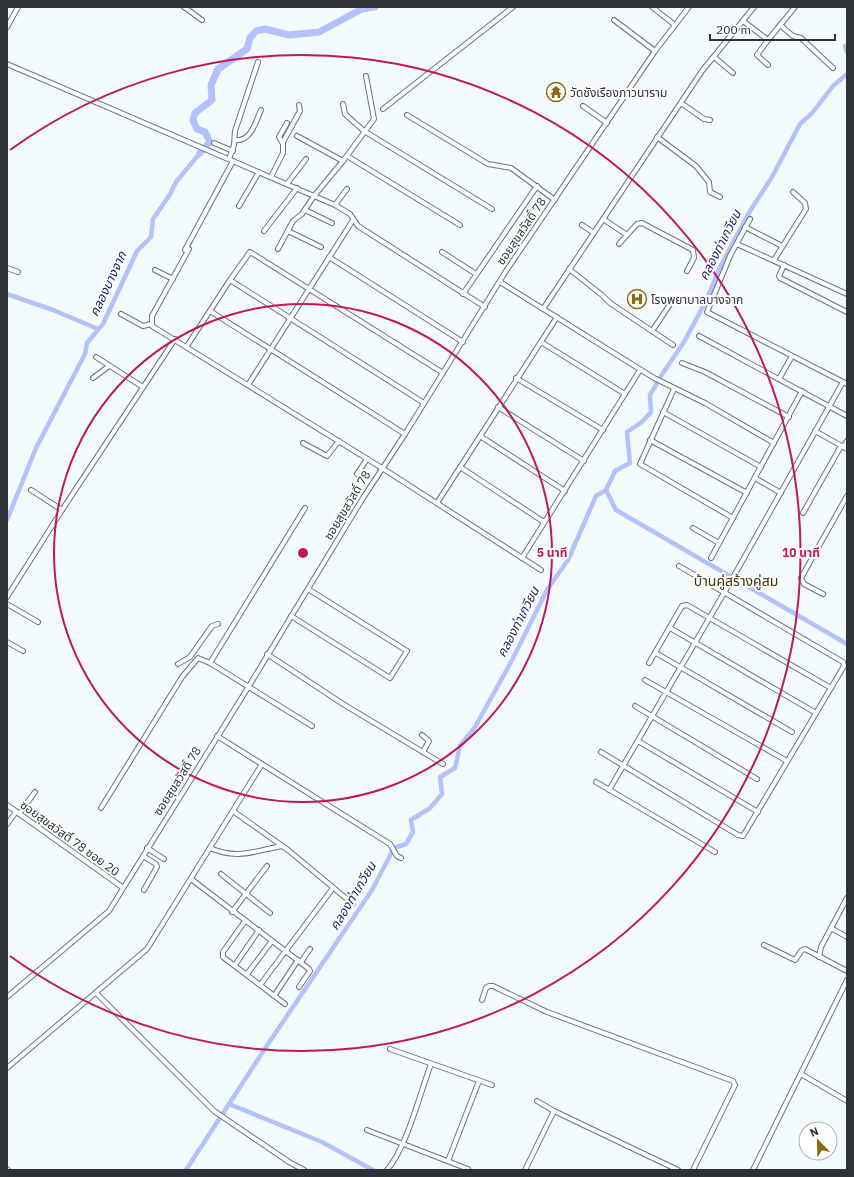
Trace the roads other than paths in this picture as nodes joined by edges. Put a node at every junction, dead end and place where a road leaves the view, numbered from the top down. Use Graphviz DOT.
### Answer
graph roads {
  1 [pos="18,7"];
  2 [pos="184,7"];
  3 [pos="513,7"];
  4 [pos="652,7"];
  5 [pos="689,7"];
  6 [pos="754,7"];
  7 [pos="795,7"];
  8 [pos="202,20"];
  9 [pos="614,20"];
  10 [pos="743,21"];
  11 [pos="675,25"];
  12 [pos="780,25"];
  13 [pos="7,27"];
  14 [pos="768,40"];
  15 [pos="655,51"];
  16 [pos="714,57"];
  17 [pos="258,62"];
  18 [pos="7,64"];
  19 [pos="768,65"];
  20 [pos="833,68"];
  21 [pos="733,73"];
  22 [pos="366,76"];
  23 [pos="681,103"];
  24 [pos="343,104"];
  25 [pos="299,105"];
  26 [pos="583,106"];
  27 [pos="383,109"];
  28 [pos="261,110"];
  29 [pos="407,115"];
  30 [pos="710,120"];
  31 [pos="286,123"];
  32 [pos="606,123"];
  33 [pos="364,131"];
  34 [pos="297,136"];
  35 [pos="657,137"];
  36 [pos="235,140"];
  37 [pos="214,143"];
  38 [pos="283,144"];
  39 [pos="233,150"];
  40 [pos="347,156"];
  41 [pos="306,159"];
  42 [pos="231,160"];
  43 [pos="343,161"];
  44 [pos="259,172"];
  45 [pos="271,177"];
  46 [pos="287,184"];
  47 [pos="537,186"];
  48 [pos="297,188"];
  49 [pos="347,188"];
  50 [pos="793,192"];
  51 [pos="314,196"];
  52 [pos="720,197"];
  53 [pos="555,200"];
  54 [pos="240,206"];
  55 [pos="335,206"];
  56 [pos="492,209"];
  57 [pos="305,210"];
  58 [pos="603,219"];
  59 [pos="750,219"];
  60 [pos="354,220"];
  61 [pos="332,223"];
  62 [pos="460,225"];
  63 [pos="582,225"];
  64 [pos="745,227"];
  65 [pos="264,231"];
  66 [pos="288,231"];
  67 [pos="594,233"];
  68 [pos="627,235"];
  69 [pos="619,244"];
  70 [pos="737,244"];
  71 [pos="782,246"];
  72 [pos="321,247"];
  73 [pos="278,248"];
  74 [pos="189,249"];
  75 [pos="442,252"];
  76 [pos="329,258"];
  77 [pos="774,260"];
  78 [pos="784,265"];
  79 [pos="7,268"];
  80 [pos="176,268"];
  81 [pos="569,269"];
  82 [pos="155,270"];
  83 [pos="687,271"];
  84 [pos="18,272"];
  85 [pos="476,274"];
  86 [pos="173,279"];
  87 [pos="230,280"];
  88 [pos="500,282"];
  89 [pos="310,289"];
  90 [pos="463,294"];
  91 [pos="847,294"];
  92 [pos="673,300"];
  93 [pos="484,307"];
  94 [pos="543,309"];
  95 [pos="210,311"];
  96 [pos="847,312"];
  97 [pos="121,314"];
  98 [pos="557,318"];
  99 [pos="291,319"];
  100 [pos="151,324"];
  101 [pos="652,331"];
  102 [pos="699,336"];
  103 [pos="175,339"];
  104 [pos="463,342"];
  105 [pos="541,342"];
  106 [pos="673,345"];
  107 [pos="188,346"];
  108 [pos="271,349"];
  109 [pos="792,356"];
  110 [pos="96,357"];
  111 [pos="682,363"];
  112 [pos="109,366"];
  113 [pos="640,370"];
  114 [pos="443,373"];
  115 [pos="93,378"];
  116 [pos="516,378"];
  117 [pos="779,379"];
  118 [pos="845,383"];
  119 [pos="248,385"];
  120 [pos="143,387"];
  121 [pos="674,388"];
  122 [pos="802,392"];
  123 [pos="625,394"];
  124 [pos="424,403"];
  125 [pos="829,406"];
  126 [pos="498,407"];
  127 [pos="663,412"];
  128 [pos="847,416"];
  129 [pos="789,417"];
  130 [pos="603,430"];
  131 [pos="815,431"];
  132 [pos="405,434"];
  133 [pos="480,436"];
  134 [pos="650,440"];
  135 [pos="339,441"];
  136 [pos="847,441"];
  137 [pos="774,442"];
  138 [pos="303,443"];
  139 [pos="844,448"];
  140 [pos="367,459"];
  141 [pos="584,461"];
  142 [pos="460,467"];
  143 [pos="760,467"];
  144 [pos="382,468"];
  145 [pos="356,474"];
  146 [pos="755,478"];
  147 [pos="31,490"];
  148 [pos="565,491"];
  149 [pos="747,493"];
  150 [pos="780,493"];
  151 [pos="847,496"];
  152 [pos="437,503"];
  153 [pos="305,508"];
  154 [pos="62,510"];
  155 [pos="803,513"];
  156 [pos="733,518"];
  157 [pos="544,522"];
  158 [pos="692,528"];
  159 [pos="719,543"];
  160 [pos="522,558"];
  161 [pos="712,558"];
  162 [pos="679,566"];
  163 [pos="541,570"];
  164 [pos="308,589"];
  165 [pos="724,593"];
  166 [pos="823,594"];
  167 [pos="7,597"];
  168 [pos="7,604"];
  169 [pos="291,616"];
  170 [pos="710,618"];
  171 [pos="38,622"];
  172 [pos="218,624"];
  173 [pos="670,628"];
  174 [pos="7,642"];
  175 [pos="695,642"];
  176 [pos="23,651"];
  177 [pos="656,652"];
  178 [pos="194,653"];
  179 [pos="267,654"];
  180 [pos="198,658"];
  181 [pos="210,663"];
  182 [pos="649,663"];
  183 [pos="178,664"];
  184 [pos="681,667"];
  185 [pos="645,680"];
  186 [pos="249,686"];
  187 [pos="831,688"];
  188 [pos="666,692"];
  189 [pos="635,706"];
  190 [pos="816,713"];
  191 [pos="652,716"];
  192 [pos="312,726"];
  193 [pos="792,732"];
  194 [pos="422,735"];
  195 [pos="217,736"];
  196 [pos="638,741"];
  197 [pos="423,752"];
  198 [pos="601,752"];
  199 [pos="787,761"];
  200 [pos="262,764"];
  201 [pos="443,764"];
  202 [pos="623,766"];
  203 [pos="757,779"];
  204 [pos="596,782"];
  205 [pos="609,790"];
  206 [pos="36,792"];
  207 [pos="7,805"];
  208 [pos="101,808"];
  209 [pos="233,811"];
  210 [pos="758,812"];
  211 [pos="18,813"];
  212 [pos="7,824"];
  213 [pos="282,846"];
  214 [pos="147,848"];
  215 [pos="210,848"];
  216 [pos="715,852"];
  217 [pos="143,856"];
  218 [pos="399,857"];
  219 [pos="164,859"];
  220 [pos="267,866"];
  221 [pos="221,874"];
  222 [pos="191,879"];
  223 [pos="122,887"];
  224 [pos="333,888"];
  225 [pos="144,890"];
  226 [pos="246,894"];
  227 [pos="847,898"];
  228 [pos="353,904"];
  229 [pos="232,912"];
  230 [pos="270,913"];
  231 [pos="245,921"];
  232 [pos="831,928"];
  233 [pos="259,930"];
  234 [pos="847,938"];
  235 [pos="272,941"];
  236 [pos="764,945"];
  237 [pos="310,949"];
  238 [pos="286,950"];
  239 [pos="819,956"];
  240 [pos="299,961"];
  241 [pos="235,965"];
  242 [pos="847,971"];
  243 [pos="247,974"];
  244 [pos="847,980"];
  245 [pos="260,985"];
  246 [pos="299,987"];
  247 [pos="96,993"];
  248 [pos="274,996"];
  249 [pos="7,997"];
  250 [pos="482,1000"];
  251 [pos="285,1004"];
  252 [pos="390,1049"];
  253 [pos="431,1064"];
  254 [pos="7,1068"];
  255 [pos="801,1074"];
  256 [pos="479,1081"];
  257 [pos="492,1085"];
  258 [pos="537,1101"];
  259 [pos="847,1101"];
  260 [pos="554,1111"];
  261 [pos="367,1130"];
  262 [pos="402,1142"];
  263 [pos="448,1161"];
  264 [pos="468,1169"];
  265 [pos="304,1170"];
  266 [pos="387,1170"];
  267 [pos="526,1170"];
  268 [pos="678,1170"];
  269 [pos="693,1170"];
  270 [pos="753,1170"];
  1 -- 13 [label="street"];
  2 -- 8 [label="street"];
  3 -- 27 [label="street"];
  4 -- 11 [label="street"];
  5 -- 11 [label="street, ซอยสุขสวัสดิ์ 78"];
  6 -- 10 [label="street"];
  7 -- 12 [label="street"];
  9 -- 15 [label="street"];
  10 -- 14 [label="street"];
  10 -- 16 [label="street"];
  11 -- 15 [label="street, ซอยสุขสวัสดิ์ 78"];
  12 -- 14 [label="street"];
  12 -- 20 [label="street"];
  14 -- 19 [label="street"];
  15 -- 32 [label="street, ซอยสุขสวัสดิ์ 78"];
  16 -- 21 [label="street"];
  16 -- 23 [label="street"];
  17 -- 36 [label="street"];
  18 -- 42 [label="street"];
  22 -- 33 [label="street"];
  23 -- 30 [label="street"];
  23 -- 35 [label="street"];
  24 -- 33 [label="street"];
  25 -- 38 [label="street"];
  26 -- 32 [label="street"];
  28 -- 36 [label="street"];
  29 -- 47 [label="street"];
  31 -- 38 [label="street"];
  32 -- 53 [label="street, ซอยสุขสวัสดิ์ 78"];
  33 -- 40 [label="street"];
  33 -- 56 [label="street"];
  34 -- 43 [label="street"];
  35 -- 52 [label="street"];
  35 -- 58 [label="street"];
  36 -- 39 [label="street"];
  37 -- 39 [label="street"];
  38 -- 45 [label="street"];
  39 -- 42 [label="street"];
  40 -- 43 [label="street"];
  40 -- 62 [label="street"];
  41 -- 46 [label="street"];
  42 -- 44 [label="street"];
  42 -- 80 [label="street"];
  43 -- 51 [label="street"];
  44 -- 45 [label="street"];
  44 -- 54 [label="street"];
  45 -- 46 [label="street"];
  46 -- 48 [label="street"];
  47 -- 53 [label="street"];
  47 -- 85 [label="street"];
  48 -- 51 [label="street"];
  48 -- 65 [label="street"];
  49 -- 55 [label="street"];
  50 -- 71 [label="street"];
  51 -- 55 [label="street"];
  51 -- 57 [label="street"];
  53 -- 88 [label="street, ซอยสุขสวัสดิ์ 78"];
  55 -- 60 [label="street"];
  57 -- 61 [label="street"];
  57 -- 66 [label="street"];
  58 -- 67 [label="street"];
  58 -- 68 [label="street"];
  59 -- 64 [label="street"];
  60 -- 76 [label="street"];
  60 -- 90 [label="street"];
  63 -- 67 [label="street"];
  64 -- 70 [label="street"];
  64 -- 71 [label="street"];
  66 -- 72 [label="street"];
  66 -- 73 [label="street"];
  67 -- 81 [label="street"];
  68 -- 69 [label="street"];
  68 -- 83 [label="street"];
  70 -- 77 [label="street"];
  70 -- 109 [label="street"];
  71 -- 77 [label="street"];
  74 -- 86 [label="street"];
  75 -- 85 [label="street"];
  76 -- 89 [label="street"];
  76 -- 104 [label="street"];
  77 -- 78 [label="street"];
  78 -- 91 [label="street"];
  78 -- 96 [label="street"];
  79 -- 84 [label="street"];
  81 -- 94 [label="street"];
  81 -- 101 [label="street"];
  82 -- 86 [label="street"];
  85 -- 90 [label="street"];
  86 -- 100 [label="street"];
  87 -- 89 [label="street"];
  87 -- 95 [label="street"];
  87 -- 99 [label="street"];
  88 -- 93 [label="street, ซอยสุขสวัสดิ์ 78"];
  88 -- 94 [label="street"];
  89 -- 99 [label="street"];
  89 -- 114 [label="street"];
  90 -- 93 [label="street"];
  92 -- 101 [label="street"];
  93 -- 104 [label="street, ซอยสุขสวัสดิ์ 78"];
  94 -- 98 [label="street"];
  95 -- 107 [label="street"];
  95 -- 108 [label="street"];
  97 -- 100 [label="street"];
  98 -- 105 [label="street"];
  98 -- 113 [label="street"];
  99 -- 108 [label="street"];
  99 -- 124 [label="street"];
  100 -- 103 [label="street"];
  101 -- 106 [label="street"];
  102 -- 117 [label="street"];
  103 -- 107 [label="street"];
  103 -- 120 [label="street"];
  104 -- 114 [label="street, ซอยสุขสวัสดิ์ 78"];
  105 -- 116 [label="street"];
  105 -- 123 [label="street"];
  107 -- 119 [label="street"];
  108 -- 119 [label="street"];
  108 -- 132 [label="street"];
  109 -- 117 [label="street"];
  109 -- 118 [label="street"];
  110 -- 112 [label="street"];
  111 -- 129 [label="street"];
  112 -- 115 [label="street"];
  112 -- 120 [label="street"];
  113 -- 121 [label="street"];
  113 -- 123 [label="street"];
  114 -- 124 [label="street, ซอยสุขสวัสดิ์ 78"];
  116 -- 126 [label="street"];
  116 -- 130 [label="street"];
  117 -- 122 [label="street"];
  118 -- 125 [label="street"];
  119 -- 135 [label="street"];
  120 -- 154 [label="street"];
  121 -- 127 [label="street"];
  121 -- 137 [label="street"];
  122 -- 125 [label="street"];
  122 -- 129 [label="street"];
  123 -- 130 [label="street"];
  124 -- 132 [label="street, ซอยสุขสวัสดิ์ 78"];
  125 -- 128 [label="street"];
  125 -- 131 [label="street"];
  126 -- 133 [label="street"];
  126 -- 141 [label="street"];
  127 -- 134 [label="street"];
  127 -- 143 [label="street"];
  129 -- 137 [label="street"];
  130 -- 141 [label="street"];
  131 -- 139 [label="street"];
  131 -- 150 [label="street"];
  132 -- 144 [label="street, ซอยสุขสวัสดิ์ 78"];
  133 -- 142 [label="street"];
  133 -- 148 [label="street"];
  134 -- 149 [label="street"];
  134 -- 156 [label="street"];
  135 -- 138 [label="street"];
  135 -- 140 [label="street"];
  136 -- 139 [label="street"];
  137 -- 143 [label="street"];
  139 -- 155 [label="street"];
  140 -- 144 [label="street"];
  140 -- 145 [label="street"];
  141 -- 148 [label="street"];
  142 -- 152 [label="street"];
  142 -- 157 [label="street"];
  143 -- 146 [label="street"];
  144 -- 152 [label="street"];
  144 -- 164 [label="street, ซอยสุขสวัสดิ์ 78"];
  146 -- 149 [label="street"];
  146 -- 150 [label="street"];
  147 -- 154 [label="street"];
  148 -- 157 [label="street"];
  149 -- 156 [label="street"];
  150 -- 165 [label="street"];
  151 -- 166 [label="street"];
  152 -- 160 [label="street"];
  153 -- 181 [label="street"];
  154 -- 167 [label="street"];
  156 -- 159 [label="street"];
  157 -- 160 [label="street"];
  158 -- 159 [label="street"];
  159 -- 161 [label="street"];
  160 -- 163 [label="street"];
  162 -- 165 [label="street"];
  164 -- 169 [label="street, ซอยสุขสวัสดิ์ 78"];
  164 -- 169 [label="street"];
  165 -- 170 [label="street"];
  165 -- 187 [label="street"];
  168 -- 171 [label="street"];
  169 -- 179 [label="street, ซอยสุขสวัสดิ์ 78"];
  170 -- 173 [label="street"];
  170 -- 175 [label="street"];
  170 -- 187 [label="street"];
  172 -- 178 [label="street"];
  173 -- 175 [label="street"];
  173 -- 177 [label="street"];
  174 -- 176 [label="street"];
  175 -- 184 [label="street"];
  175 -- 190 [label="street"];
  177 -- 182 [label="street"];
  177 -- 184 [label="street"];
  178 -- 180 [label="street"];
  178 -- 183 [label="street"];
  179 -- 186 [label="street, ซอยสุขสวัสดิ์ 78"];
  179 -- 197 [label="street"];
  180 -- 181 [label="street"];
  180 -- 208 [label="street"];
  181 -- 186 [label="street"];
  184 -- 188 [label="street"];
  184 -- 193 [label="street"];
  185 -- 188 [label="street"];
  186 -- 192 [label="street"];
  186 -- 195 [label="street, ซอยสุขสวัสดิ์ 78"];
  187 -- 190 [label="street"];
  188 -- 191 [label="street"];
  188 -- 199 [label="street"];
  189 -- 191 [label="street"];
  190 -- 199 [label="street"];
  191 -- 196 [label="street"];
  191 -- 203 [label="street"];
  194 -- 197 [label="street"];
  195 -- 200 [label="street"];
  195 -- 214 [label="street, ซอยสุขสวัสดิ์ 78"];
  196 -- 202 [label="street"];
  196 -- 210 [label="street"];
  197 -- 201 [label="street"];
  198 -- 202 [label="street"];
  199 -- 210 [label="street"];
  200 -- 209 [label="street"];
  200 -- 218 [label="street"];
  202 -- 205 [label="street"];
  202 -- 210 [label="street"];
  204 -- 205 [label="street"];
  205 -- 216 [label="street"];
  206 -- 211 [label="street"];
  207 -- 211 [label="street, ซอยสุขสวัสดิ์ 78 ซอย 20"];
  209 -- 213 [label="street"];
  209 -- 215 [label="street"];
  211 -- 212 [label="street"];
  211 -- 223 [label="street, ซอยสุขสวัสดิ์ 78 ซอย 20"];
  213 -- 215 [label="street"];
  213 -- 224 [label="street"];
  214 -- 217 [label="street, ซอยสุขสวัสดิ์ 78"];
  214 -- 219 [label="street"];
  215 -- 222 [label="street"];
  217 -- 223 [label="street, ซอยสุขสวัสดิ์ 78"];
  217 -- 225 [label="street"];
  220 -- 226 [label="street"];
  221 -- 226 [label="street"];
  222 -- 229 [label="street"];
  222 -- 247 [label="street"];
  223 -- 249 [label="street, ซอยสุขสวัสดิ์ 78"];
  224 -- 228 [label="street"];
  224 -- 238 [label="street"];
  226 -- 229 [label="street"];
  226 -- 230 [label="street"];
  227 -- 232 [label="street"];
  229 -- 231 [label="street"];
  231 -- 233 [label="street"];
  231 -- 241 [label="street"];
  232 -- 234 [label="street"];
  232 -- 239 [label="street"];
  233 -- 235 [label="street"];
  233 -- 241 [label="street"];
  235 -- 238 [label="street"];
  235 -- 243 [label="street"];
  236 -- 239 [label="street"];
  237 -- 240 [label="street"];
  238 -- 240 [label="street"];
  238 -- 245 [label="street"];
  239 -- 242 [label="street"];
  240 -- 246 [label="street"];
  240 -- 248 [label="street"];
  241 -- 243 [label="street"];
  243 -- 245 [label="street"];
  244 -- 255 [label="street"];
  245 -- 248 [label="street"];
  247 -- 254 [label="street"];
  247 -- 265 [label="street"];
  248 -- 251 [label="street"];
  250 -- 269 [label="street"];
  252 -- 253 [label="street"];
  253 -- 256 [label="street"];
  253 -- 262 [label="street"];
  255 -- 259 [label="street"];
  255 -- 270 [label="street"];
  256 -- 257 [label="street"];
  256 -- 263 [label="street"];
  258 -- 260 [label="street"];
  260 -- 267 [label="street"];
  260 -- 268 [label="street"];
  261 -- 262 [label="street"];
  262 -- 263 [label="street"];
  262 -- 266 [label="street"];
  263 -- 264 [label="street"];
}
